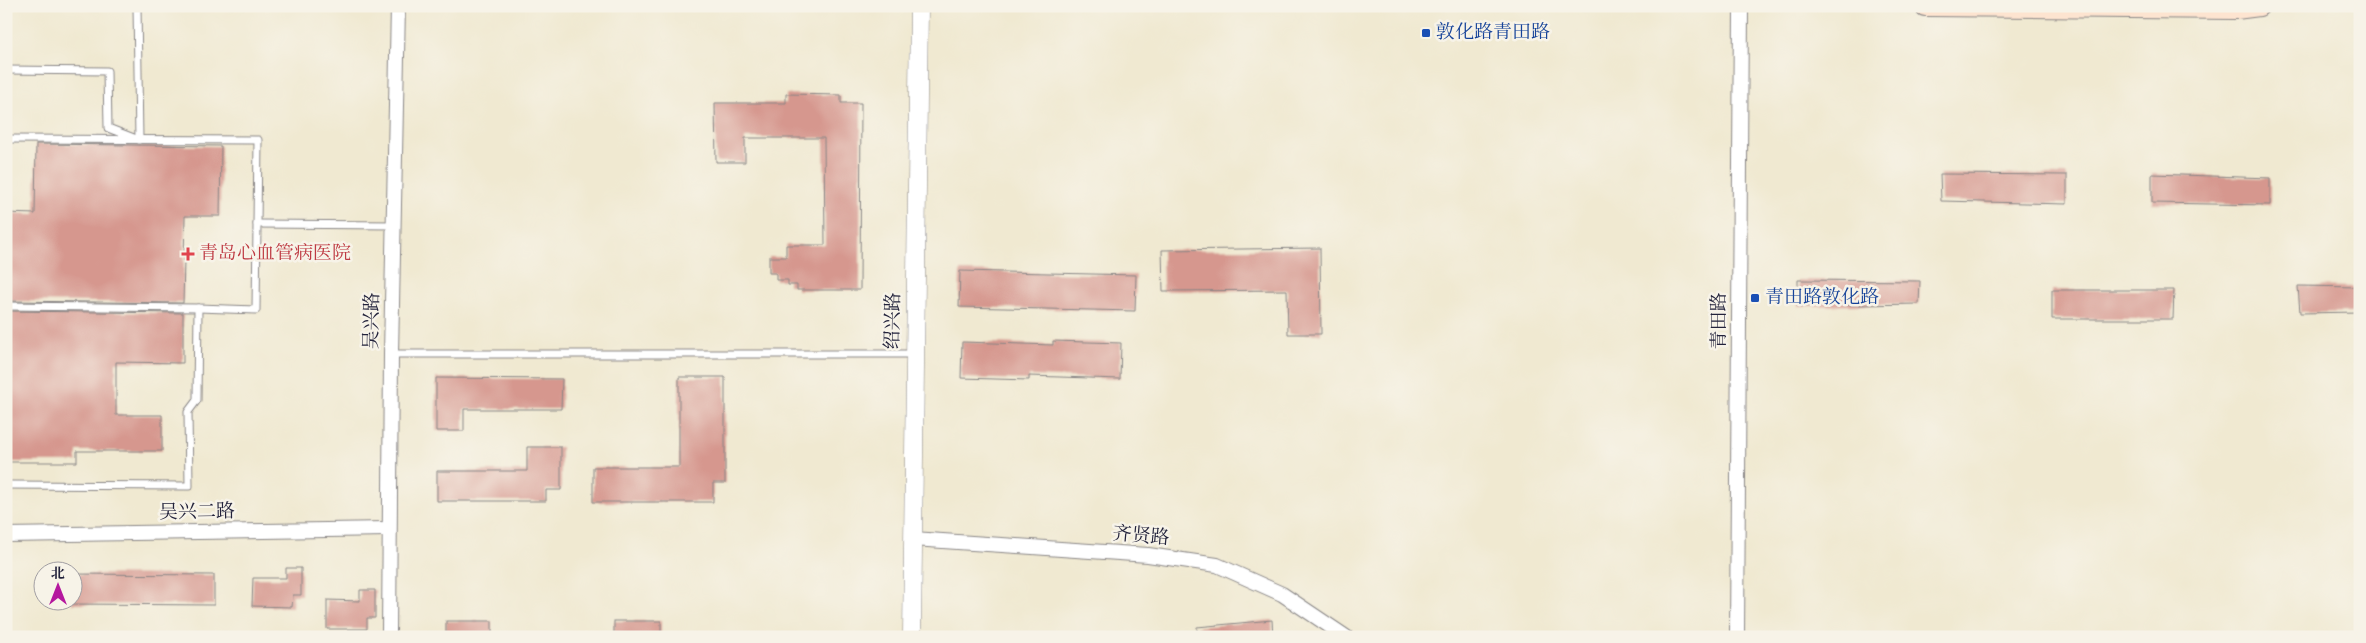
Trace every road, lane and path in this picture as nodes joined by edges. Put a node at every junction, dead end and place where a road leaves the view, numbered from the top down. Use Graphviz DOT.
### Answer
graph roads {
  1 [pos="137,6"];
  2 [pos="398,6"];
  3 [pos="919,6"];
  4 [pos="1741,6"];
  5 [pos="1925,6"];
  6 [pos="2259,6"];
  7 [pos="6,70"];
  8 [pos="6,139"];
  9 [pos="139,140"];
  10 [pos="257,224"];
  11 [pos="394,225"];
  12 [pos="6,306"];
  13 [pos="198,308"];
  14 [pos="391,354"];
  15 [pos="915,354"];
  16 [pos="6,485"];
  17 [pos="389,529"];
  18 [pos="6,535"];
  19 [pos="913,539"];
  20 [pos="389,637"];
  21 [pos="912,637"];
  22 [pos="1346,637"];
  23 [pos="1737,637"];
  1 -- 9 [label="lane"];
  2 -- 11 [label="street, 吴兴路"];
  3 -- 15 [label="street, 绍兴路"];
  4 -- 23 [label="street, 青田路"];
  5 -- 6 [label="main road"];
  7 -- 9 [label="lane"];
  8 -- 9 [label="lane"];
  9 -- 10 [label="lane"];
  10 -- 11 [label="lane"];
  10 -- 13 [label="lane"];
  11 -- 14 [label="street, 吴兴路"];
  12 -- 13 [label="lane"];
  13 -- 16 [label="lane"];
  14 -- 15 [label="lane"];
  14 -- 17 [label="street, 吴兴路"];
  15 -- 19 [label="street, 绍兴路"];
  17 -- 18 [label="street, 吴兴二路"];
  17 -- 20 [label="street, 吴兴路"];
  19 -- 21 [label="street, 绍兴路"];
  19 -- 22 [label="street, 齐贤路"];
}
